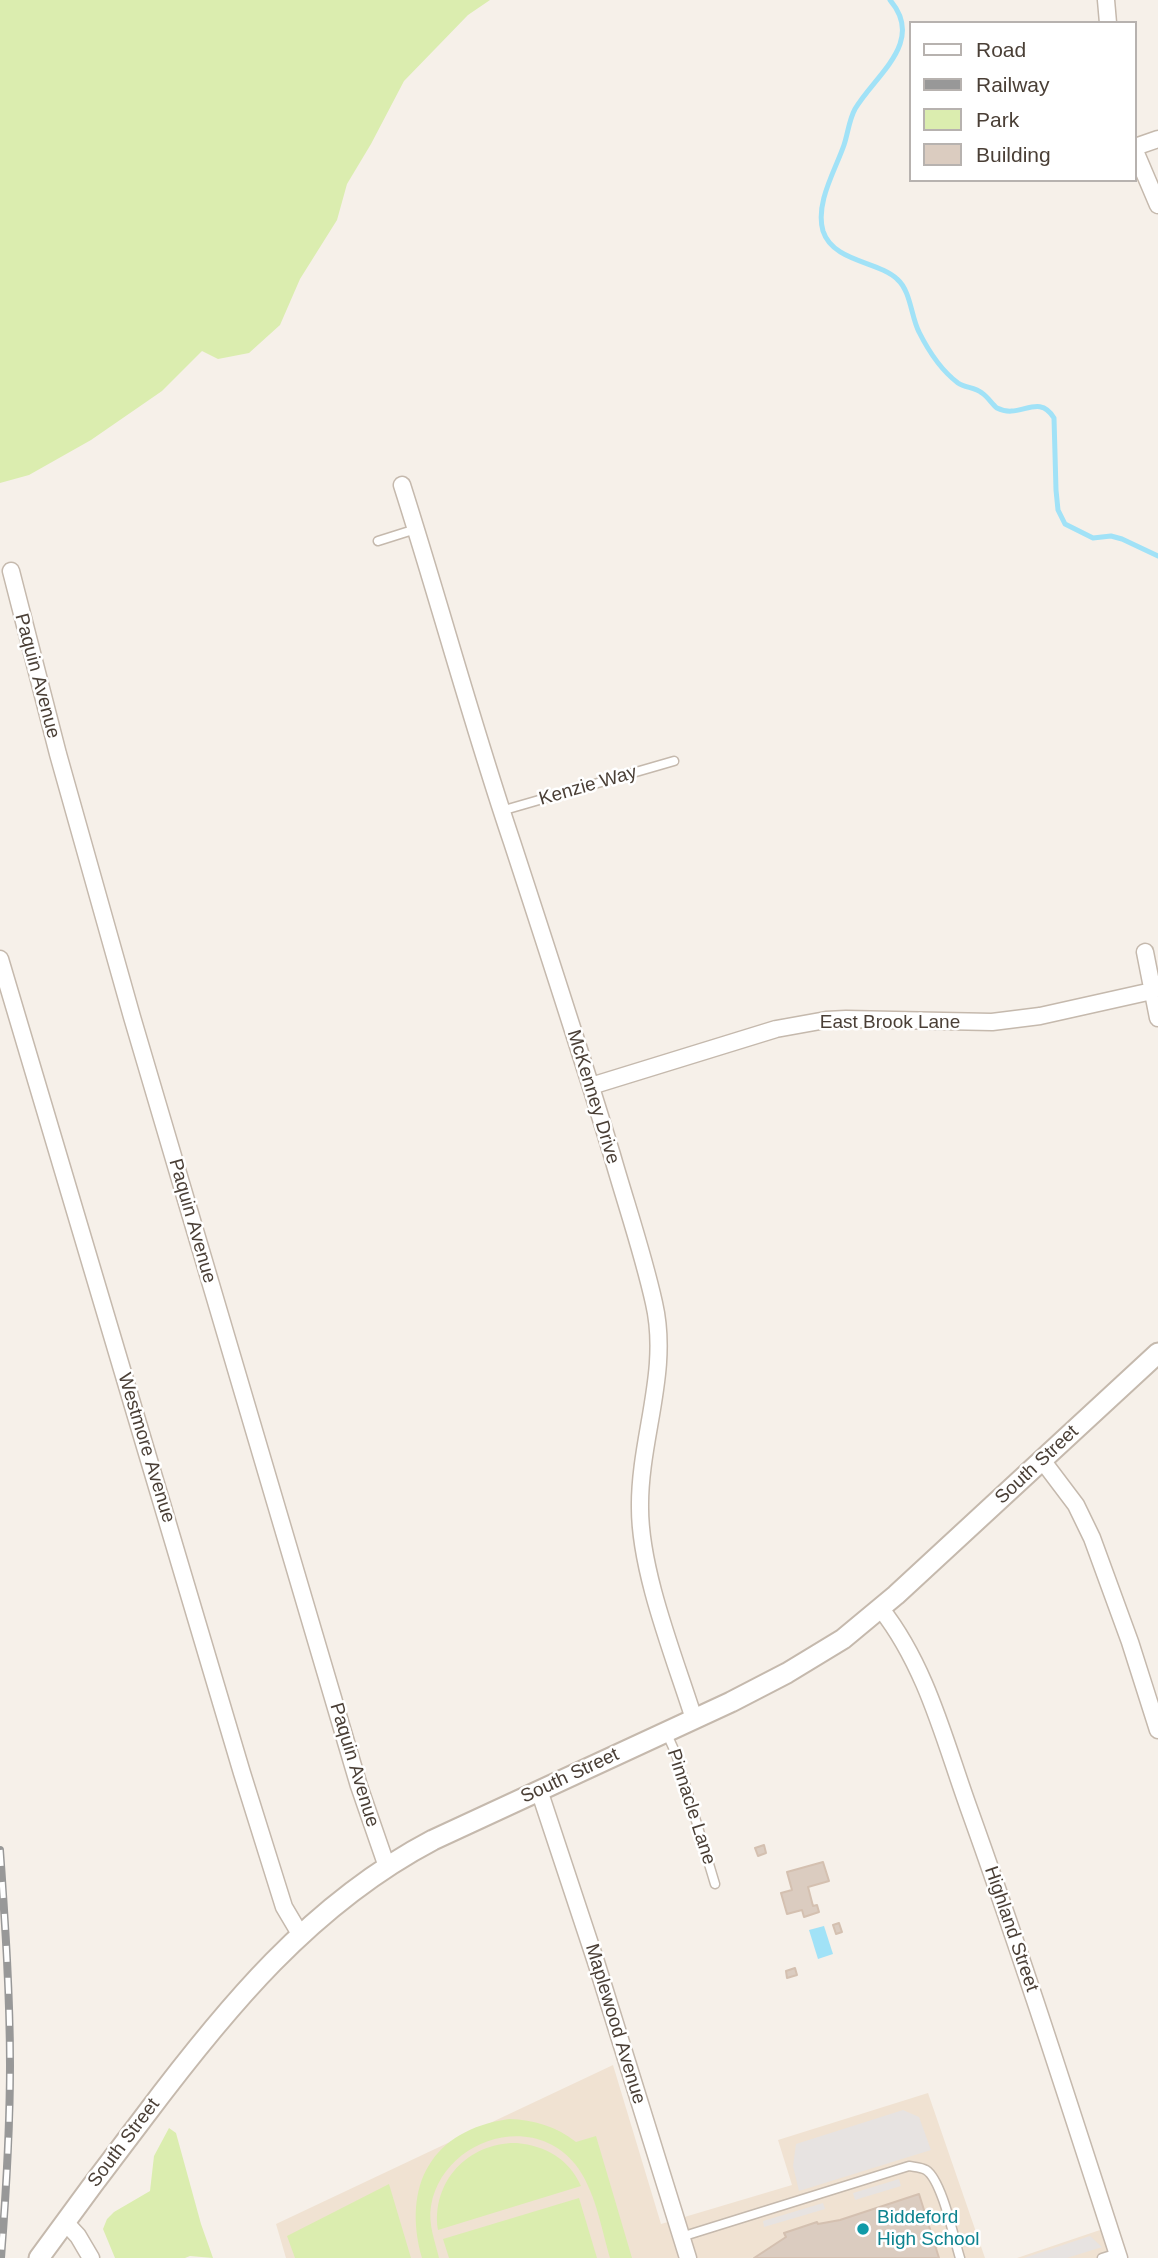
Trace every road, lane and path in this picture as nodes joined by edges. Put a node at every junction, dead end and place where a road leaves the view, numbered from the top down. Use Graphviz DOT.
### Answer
graph roads {
  1 [pos="1106,0"];
  2 [pos="1108,21"];
  3 [pos="1158,139"];
  4 [pos="1137,148"];
  5 [pos="1137,154"];
  6 [pos="1158,205"];
  7 [pos="402,485"];
  8 [pos="416,529"];
  9 [pos="378,541"];
  10 [pos="8,580"];
  11 [pos="674,761"];
  12 [pos="501,811"];
  13 [pos="1145,952"];
  14 [pos="0,959"];
  15 [pos="1152,991"];
  16 [pos="1158,1018"];
  17 [pos="591,1086"];
  18 [pos="1158,1353"];
  19 [pos="1042,1460"];
  20 [pos="881,1609"];
  21 [pos="694,1719"];
  22 [pos="1158,1730"];
  23 [pos="666,1731"];
  24 [pos="539,1790"];
  25 [pos="387,1867"];
  26 [pos="715,1884"];
  27 [pos="300,1934"];
  28 [pos="65,2222"];
  29 [pos="681,2237"];
  30 [pos="1113,2256"];
  31 [pos="38,2258"];
  32 [pos="90,2258"];
  33 [pos="688,2258"];
  34 [pos="960,2258"];
  1 -- 2 [label="street"];
  3 -- 4 [label="street"];
  5 -- 6 [label="street"];
  7 -- 8 [label="street, McKenney Drive"];
  8 -- 9 [label="lane"];
  8 -- 12 [label="street, McKenney Drive"];
  10 -- 25 [label="street, Paquin Avenue"];
  11 -- 12 [label="lane, Kenzie Way"];
  12 -- 17 [label="street, McKenney Drive"];
  13 -- 15 [label="street"];
  14 -- 27 [label="street, Westmore Avenue"];
  15 -- 16 [label="street"];
  15 -- 17 [label="street, East Brook Lane"];
  17 -- 21 [label="street, McKenney Drive"];
  18 -- 19 [label="street, South Street"];
  19 -- 20 [label="street, South Street"];
  19 -- 22 [label="street"];
  20 -- 21 [label="street, South Street"];
  20 -- 30 [label="street, Highland Street"];
  21 -- 23 [label="street, South Street"];
  23 -- 24 [label="street, South Street"];
  23 -- 26 [label="lane, Pinnacle Lane"];
  24 -- 25 [label="street, South Street"];
  24 -- 29 [label="street, Maplewood Avenue"];
  25 -- 27 [label="street, South Street"];
  27 -- 28 [label="street, South Street"];
  28 -- 31 [label="street, South Street"];
  28 -- 32 [label="street"];
  29 -- 33 [label="street, Maplewood Avenue"];
  29 -- 34 [label="lane"];
}
